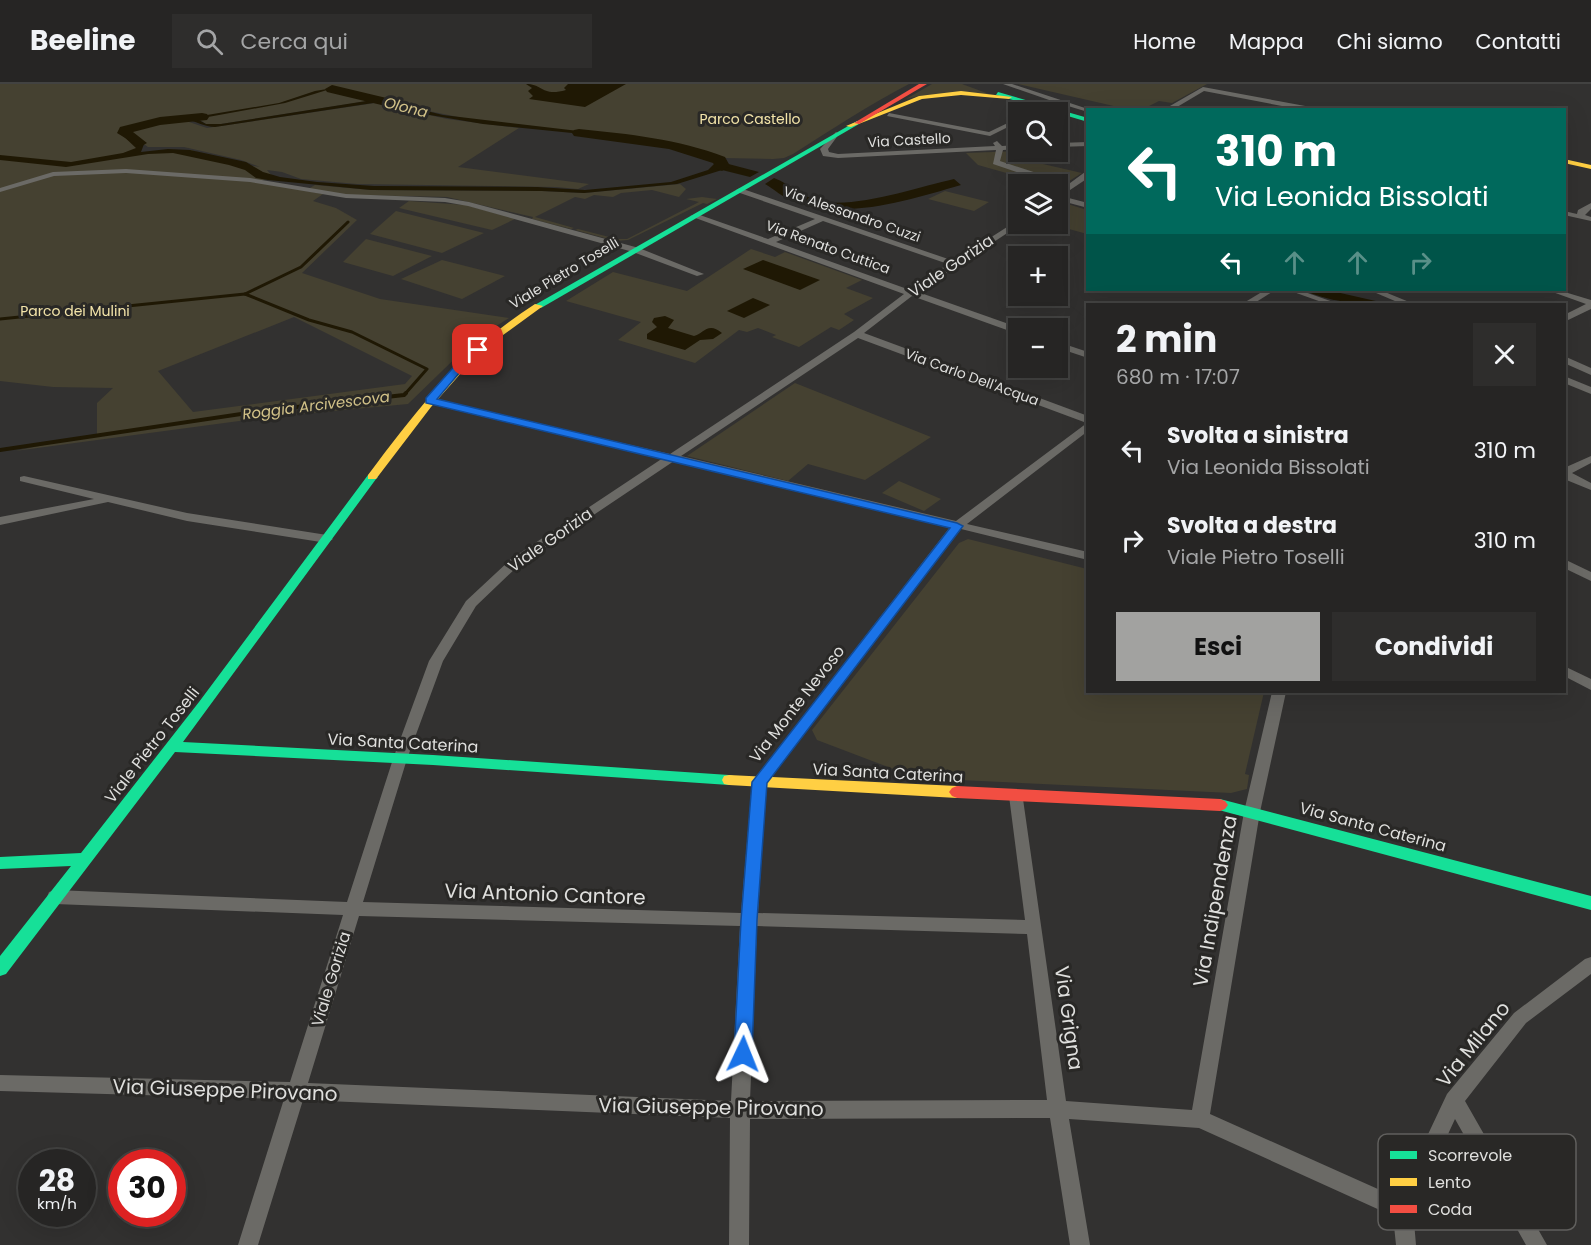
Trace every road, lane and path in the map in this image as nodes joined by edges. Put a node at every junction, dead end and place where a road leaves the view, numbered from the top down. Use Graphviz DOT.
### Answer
graph roads {
  1 [pos="921,84"];
  2 [pos="968,84"];
  3 [pos="980,87"];
  4 [pos="1007,91"];
  5 [pos="1068,96"];
  6 [pos="1059,100"];
  7 [pos="1026,102"];
  8 [pos="1055,102"];
  9 [pos="1292,105"];
  10 [pos="1170,108"];
  11 [pos="1299,108"];
  12 [pos="1306,108"];
  13 [pos="1086,109"];
  14 [pos="889,116"];
  15 [pos="1068,116"];
  16 [pos="1086,120"];
  17 [pos="1008,125"];
  18 [pos="849,126"];
  19 [pos="990,134"];
  20 [pos="836,135"];
  21 [pos="1086,144"];
  22 [pos="1068,145"];
  23 [pos="1000,148"];
  24 [pos="1008,148"];
  25 [pos="1566,161"];
  26 [pos="1591,167"];
  27 [pos="1031,174"];
  28 [pos="1086,175"];
  29 [pos="745,187"];
  30 [pos="1068,189"];
  31 [pos="0,190"];
  32 [pos="1068,199"];
  33 [pos="1086,205"];
  34 [pos="1591,205"];
  35 [pos="1566,213"];
  36 [pos="1581,215"];
  37 [pos="694,216"];
  38 [pos="823,218"];
  39 [pos="1591,219"];
  40 [pos="1008,229"];
  41 [pos="770,242"];
  42 [pos="636,250"];
  43 [pos="955,264"];
  44 [pos="700,274"];
  45 [pos="1269,291"];
  46 [pos="1295,291"];
  47 [pos="1376,291"];
  48 [pos="1554,291"];
  49 [pos="911,293"];
  50 [pos="1249,303"];
  51 [pos="1331,303"];
  52 [pos="1406,303"];
  53 [pos="1591,304"];
  54 [pos="1566,318"];
  55 [pos="1008,327"];
  56 [pos="857,334"];
  57 [pos="1068,348"];
  58 [pos="1086,354"];
  59 [pos="1566,360"];
  60 [pos="1591,372"];
  61 [pos="1566,380"];
  62 [pos="1591,391"];
  63 [pos="430,400"];
  64 [pos="1086,419"];
  65 [pos="1086,428"];
  66 [pos="669,458"];
  67 [pos="1591,459"];
  68 [pos="1566,472"];
  69 [pos="1566,474"];
  70 [pos="24,479"];
  71 [pos="1591,487"];
  72 [pos="108,499"];
  73 [pos="0,521"];
  74 [pos="957,526"];
  75 [pos="327,539"];
  76 [pos="1086,556"];
  77 [pos="1566,564"];
  78 [pos="1591,577"];
  79 [pos="1566,672"];
  80 [pos="1591,685"];
  81 [pos="1278,693"];
  82 [pos="172,747"];
  83 [pos="400,759"];
  84 [pos="759,782"];
  85 [pos="1017,796"];
  86 [pos="1252,812"];
  87 [pos="84,859"];
  88 [pos="0,863"];
  89 [pos="55,897"];
  90 [pos="1591,903"];
  91 [pos="353,909"];
  92 [pos="749,920"];
  93 [pos="1034,927"];
  94 [pos="1591,964"];
  95 [pos="0,969"];
  96 [pos="0,1083"];
  97 [pos="296,1091"];
  98 [pos="1454,1100"];
  99 [pos="1058,1109"];
  100 [pos="740,1110"];
  101 [pos="1200,1119"];
  102 [pos="1438,1134"];
  103 [pos="1473,1134"];
  104 [pos="1378,1199"];
  105 [pos="1405,1230"];
  106 [pos="1528,1230"];
  107 [pos="248,1245"];
  108 [pos="739,1245"];
  109 [pos="1080,1245"];
  110 [pos="1406,1245"];
  111 [pos="1537,1245"];
  1 -- 18 [label="main road, Viale Pietro Toselli"];
  2 -- 3 [label="main road"];
  3 -- 4 [label="main road"];
  4 -- 6 [label="street"];
  4 -- 7 [label="main road"];
  4 -- 18 [label="main road, Viale Pietro Toselli"];
  5 -- 6 [label="street"];
  6 -- 8 [label="street"];
  6 -- 13 [label="street"];
  9 -- 10 [label="street"];
  9 -- 11 [label="street"];
  9 -- 12 [label="street"];
  14 -- 19 [label="street"];
  15 -- 16 [label="main road"];
  17 -- 19 [label="street"];
  18 -- 20 [label="main road, Viale Pietro Toselli"];
  19 -- 23 [label="street"];
  20 -- 23 [label="street, Via Castello"];
  20 -- 29 [label="main road, Viale Pietro Toselli"];
  21 -- 22 [label="street"];
  23 -- 24 [label="street, Via Castello"];
  23 -- 27 [label="street"];
  25 -- 26 [label="main road"];
  28 -- 30 [label="street"];
  29 -- 37 [label="main road, Viale Pietro Toselli"];
  29 -- 38 [label="street, Via Alessandro Cuzzi"];
  31 -- 42 [label="street"];
  32 -- 33 [label="street"];
  34 -- 36 [label="street"];
  35 -- 36 [label="street"];
  36 -- 39 [label="street"];
  37 -- 41 [label="street, Via Renato Cuttica"];
  37 -- 42 [label="main road, Viale Pietro Toselli"];
  38 -- 41 [label="street"];
  38 -- 43 [label="street, Via Alessandro Cuzzi"];
  40 -- 43 [label="street, Viale Gorizia"];
  41 -- 49 [label="street, Via Renato Cuttica"];
  42 -- 44 [label="street"];
  42 -- 63 [label="main road, Viale Pietro Toselli"];
  43 -- 49 [label="street, Viale Gorizia"];
  45 -- 50 [label="street"];
  46 -- 51 [label="street"];
  47 -- 52 [label="street"];
  48 -- 53 [label="street"];
  49 -- 55 [label="street, Via Renato Cuttica"];
  49 -- 56 [label="street, Viale Gorizia"];
  53 -- 54 [label="street"];
  56 -- 64 [label="street, Via Carlo Dell'Acqua"];
  56 -- 66 [label="street, Viale Gorizia"];
  57 -- 58 [label="street"];
  59 -- 60 [label="street"];
  61 -- 62 [label="street"];
  63 -- 66 [label="street"];
  63 -- 75 [label="main road, Viale Pietro Toselli"];
  65 -- 74 [label="street, Via Monte Nevoso"];
  66 -- 74 [label="street"];
  66 -- 83 [label="street, Viale Gorizia"];
  67 -- 68 [label="street"];
  69 -- 71 [label="street"];
  70 -- 72 [label="street"];
  72 -- 73 [label="street"];
  72 -- 75 [label="street"];
  74 -- 76 [label="street"];
  74 -- 84 [label="street, Via Monte Nevoso"];
  75 -- 82 [label="main road, Viale Pietro Toselli"];
  77 -- 78 [label="street"];
  79 -- 80 [label="street"];
  81 -- 86 [label="street, Via Indipendenza"];
  82 -- 83 [label="main road, Via Santa Caterina"];
  82 -- 87 [label="main road, Viale Pietro Toselli"];
  83 -- 84 [label="main road, Via Santa Caterina"];
  83 -- 91 [label="street, Viale Gorizia"];
  84 -- 85 [label="main road, Via Santa Caterina"];
  84 -- 92 [label="street, Via Monte Nevoso"];
  85 -- 86 [label="main road, Via Santa Caterina"];
  85 -- 93 [label="street, Via Grigna"];
  86 -- 90 [label="main road, Via Santa Caterina"];
  86 -- 101 [label="street, Via Indipendenza"];
  87 -- 88 [label="main road"];
  87 -- 89 [label="main road, Viale Pietro Toselli"];
  89 -- 91 [label="street, Via Antonio Cantore"];
  89 -- 95 [label="main road, Viale Pietro Toselli"];
  91 -- 92 [label="street, Via Antonio Cantore"];
  91 -- 97 [label="street, Viale Gorizia"];
  92 -- 93 [label="street, Via Antonio Cantore"];
  92 -- 100 [label="street, Via Monte Nevoso"];
  93 -- 99 [label="street, Via Grigna"];
  94 -- 98 [label="street, Via Milano"];
  96 -- 97 [label="street, Via Giuseppe Pirovano"];
  97 -- 100 [label="street, Via Giuseppe Pirovano"];
  97 -- 107 [label="street, Viale Gorizia"];
  98 -- 102 [label="street, Via Milano"];
  98 -- 103 [label="street"];
  99 -- 100 [label="street, Via Giuseppe Pirovano"];
  99 -- 101 [label="street, Via Giuseppe Pirovano"];
  99 -- 109 [label="street, Via Grigna"];
  100 -- 108 [label="street, Via Monte Nevoso"];
  101 -- 104 [label="street, Via Giuseppe Pirovano"];
  105 -- 110 [label="street, Via Milano"];
  106 -- 111 [label="street"];
}
